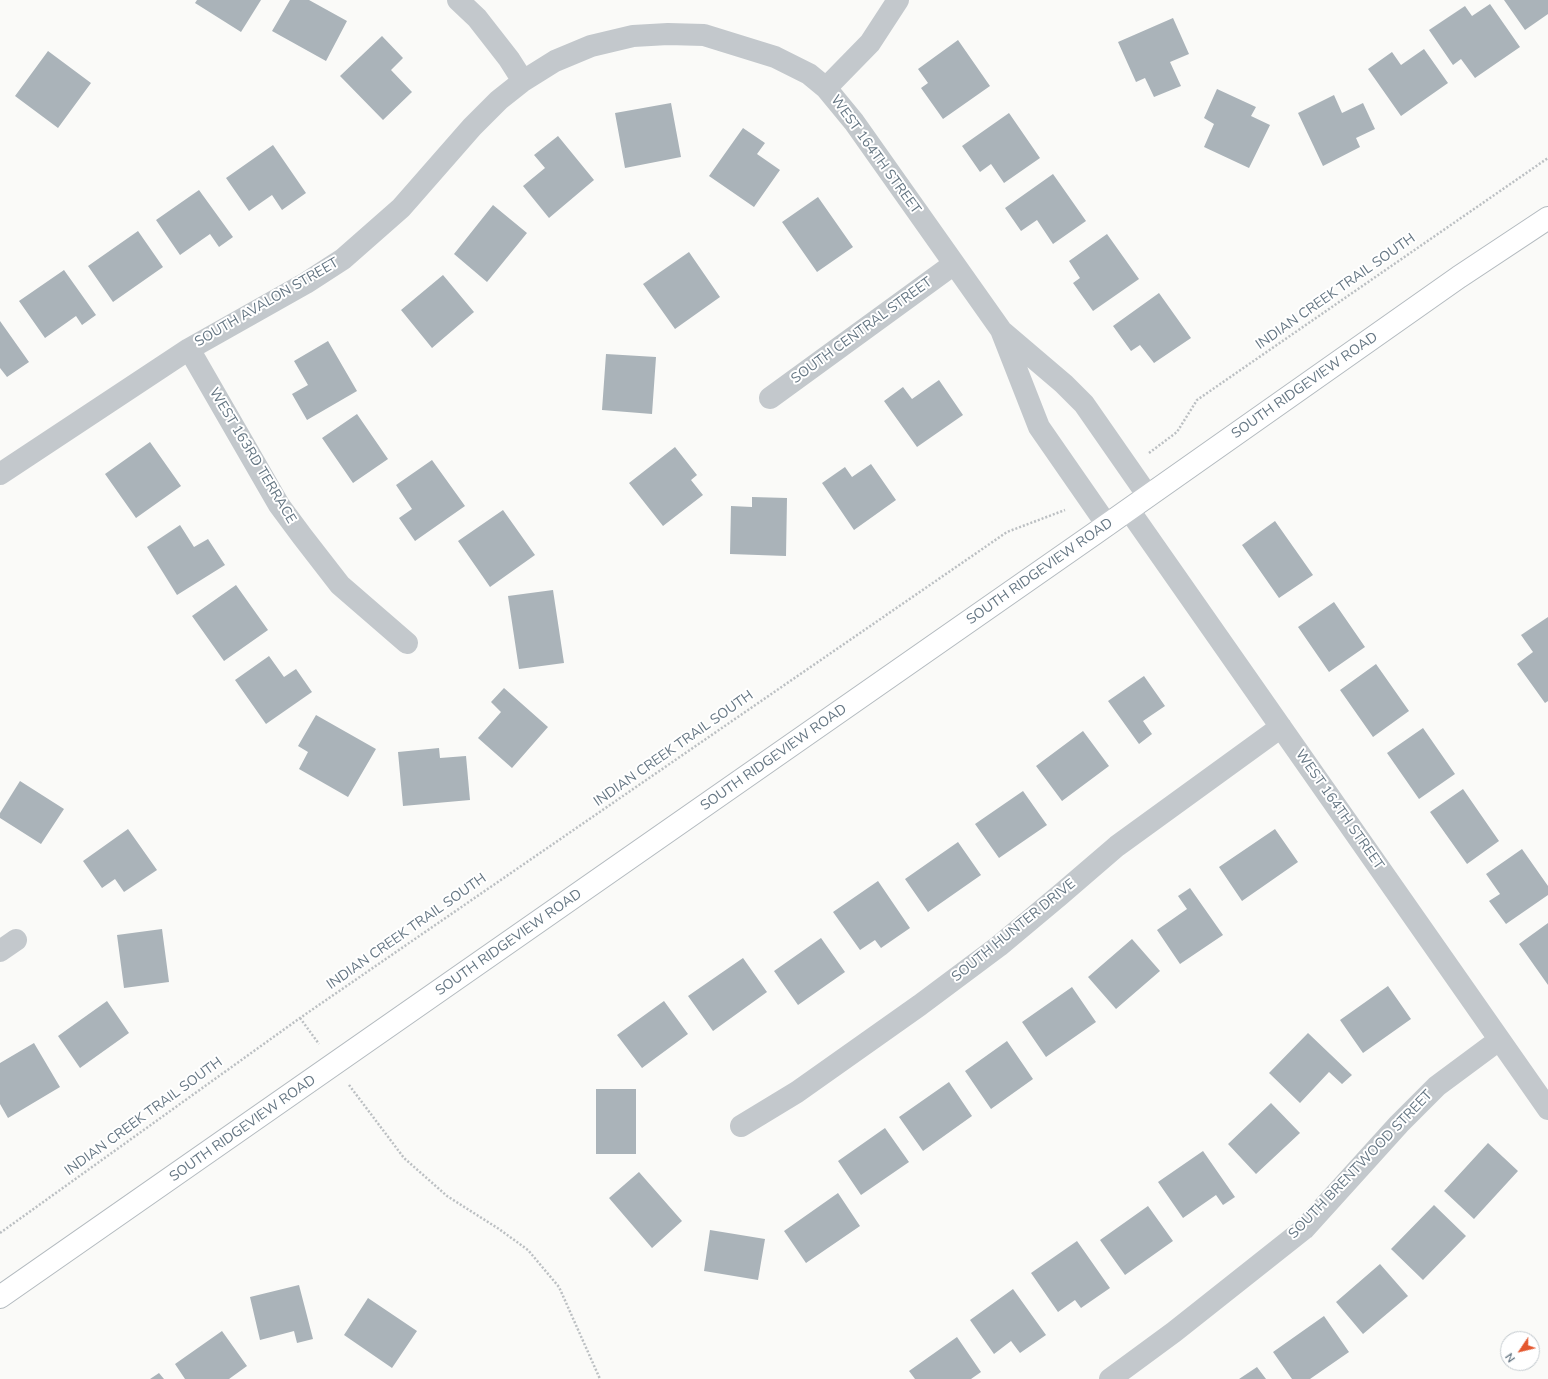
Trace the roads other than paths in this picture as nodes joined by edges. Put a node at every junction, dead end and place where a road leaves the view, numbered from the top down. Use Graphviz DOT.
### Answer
graph roads {
  1 [pos="458,0"];
  2 [pos="898,0"];
  3 [pos="523,82"];
  4 [pos="826,88"];
  5 [pos="1548,218"];
  6 [pos="954,264"];
  7 [pos="1001,330"];
  8 [pos="189,349"];
  9 [pos="770,398"];
  10 [pos="0,474"];
  11 [pos="1148,496"];
  12 [pos="1129,510"];
  13 [pos="1107,525"];
  14 [pos="407,643"];
  15 [pos="1281,727"];
  16 [pos="1499,1040"];
  17 [pos="1548,1109"];
  18 [pos="741,1126"];
  19 [pos="0,1297"];
  20 [pos="1110,1379"];
  1 -- 3 [label="street"];
  2 -- 4 [label="street"];
  3 -- 4 [label="street, WEST 164TH STREET"];
  3 -- 8 [label="street, SOUTH AVALON STREET"];
  4 -- 6 [label="street, WEST 164TH STREET"];
  5 -- 11 [label="main road, SOUTH RIDGEVIEW ROAD"];
  6 -- 7 [label="street, WEST 164TH STREET"];
  6 -- 9 [label="street, SOUTH CENTRAL STREET"];
  7 -- 11 [label="street, WEST 164TH STREET"];
  7 -- 13 [label="street, WEST 164TH STREET"];
  8 -- 10 [label="street, SOUTH AVALON STREET"];
  8 -- 14 [label="street, WEST 163RD TERRACE"];
  11 -- 12 [label="main road, SOUTH RIDGEVIEW ROAD"];
  12 -- 13 [label="main road, SOUTH RIDGEVIEW ROAD"];
  12 -- 15 [label="street, WEST 164TH STREET"];
  13 -- 19 [label="main road, SOUTH RIDGEVIEW ROAD"];
  15 -- 16 [label="street, WEST 164TH STREET"];
  15 -- 18 [label="street, SOUTH HUNTER DRIVE"];
  16 -- 17 [label="street, WEST 164TH STREET"];
  16 -- 20 [label="street, SOUTH BRENTWOOD STREET"];
}
